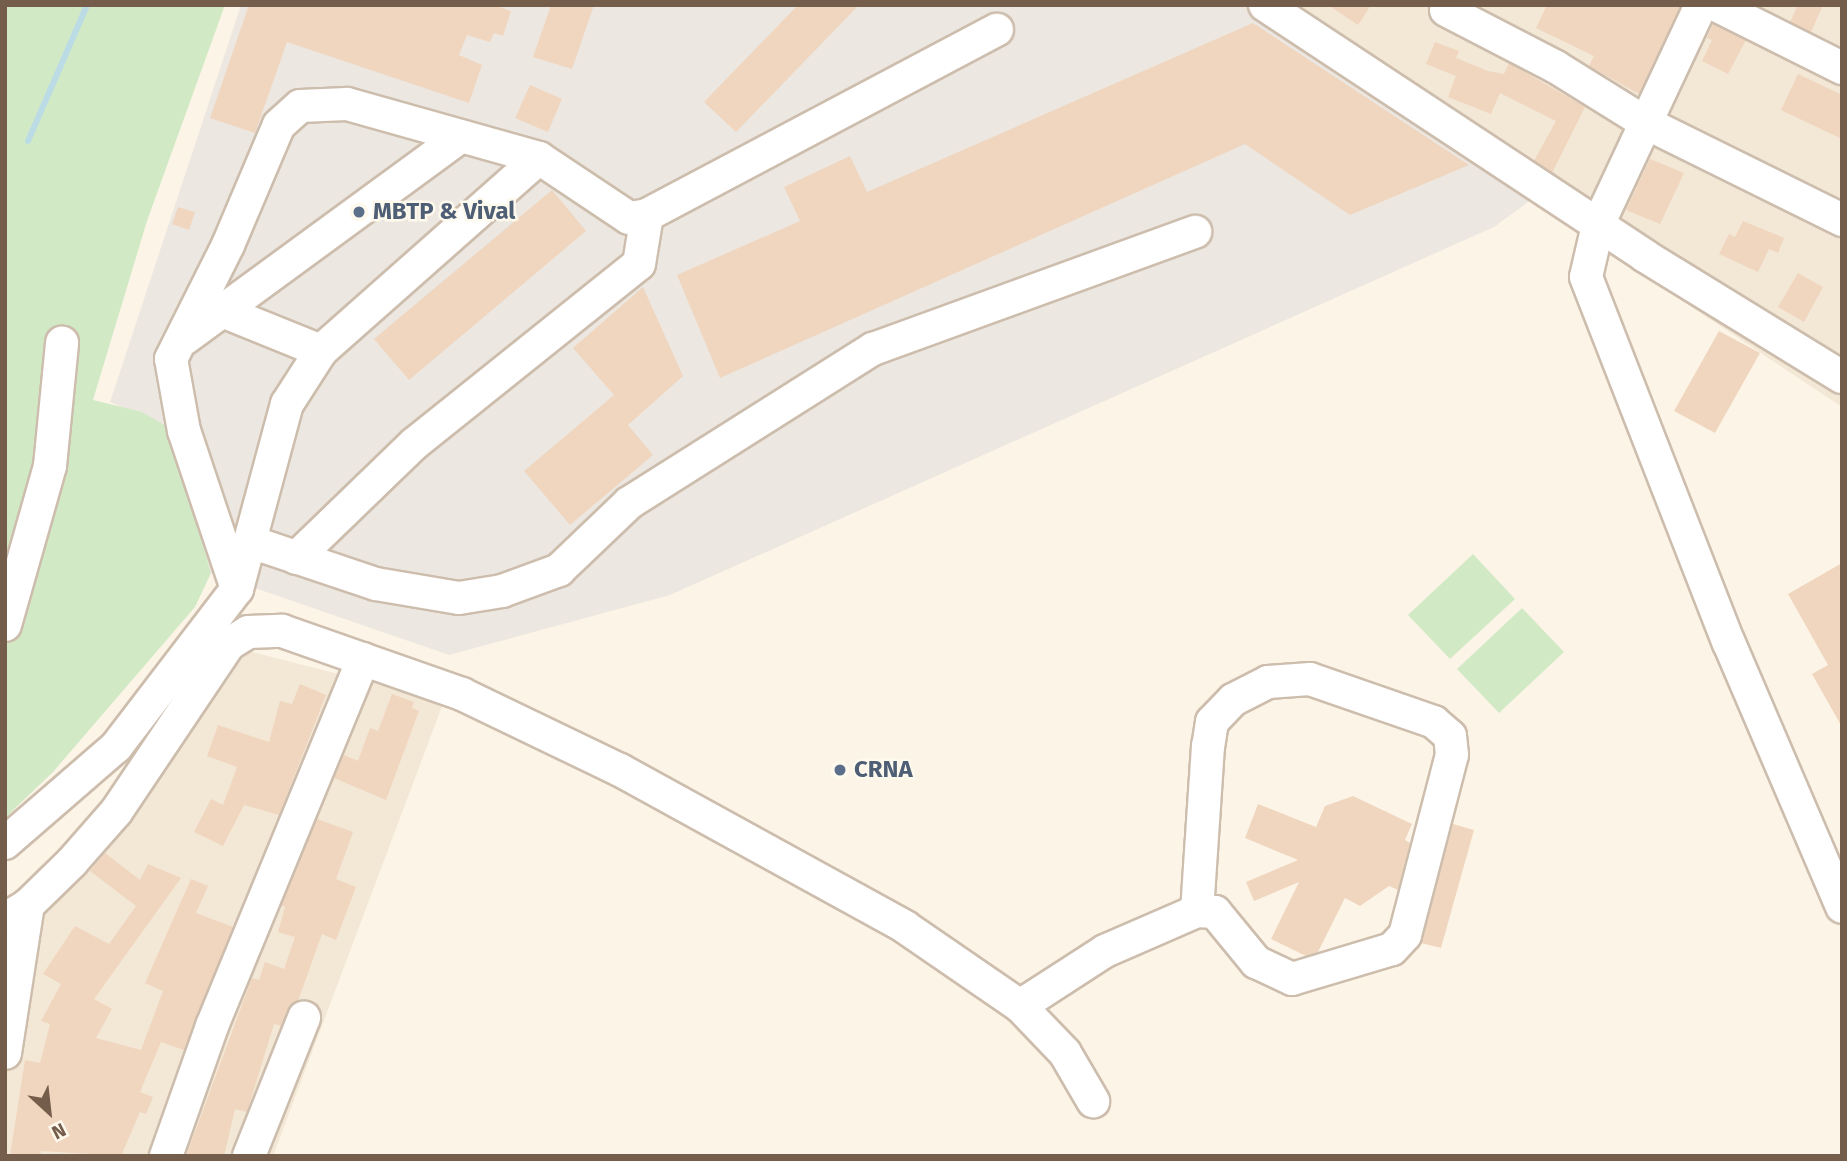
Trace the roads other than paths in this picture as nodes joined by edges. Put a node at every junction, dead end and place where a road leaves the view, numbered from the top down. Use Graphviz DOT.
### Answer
graph roads {
  1 [pos="1265,5"];
  2 [pos="1702,5"];
  3 [pos="1716,5"];
  4 [pos="1446,10"];
  5 [pos="997,30"];
  6 [pos="1842,68"];
  7 [pos="1646,123"];
  8 [pos="461,136"];
  9 [pos="539,158"];
  10 [pos="647,215"];
  11 [pos="1842,220"];
  12 [pos="1598,225"];
  13 [pos="1195,232"];
  14 [pos="222,311"];
  15 [pos="183,340"];
  16 [pos="62,343"];
  17 [pos="321,351"];
  18 [pos="1842,377"];
  19 [pos="251,542"];
  20 [pos="296,558"];
  21 [pos="237,589"];
  22 [pos="5,625"];
  23 [pos="363,659"];
  24 [pos="5,844"];
  25 [pos="1842,906"];
  26 [pos="1197,911"];
  27 [pos="17,912"];
  28 [pos="1020,1006"];
  29 [pos="303,1018"];
  30 [pos="5,1053"];
  31 [pos="1093,1101"];
  32 [pos="166,1156"];
  33 [pos="249,1156"];
  1 -- 12 [label="street"];
  2 -- 7 [label="street"];
  3 -- 6 [label="street"];
  4 -- 7 [label="street"];
  5 -- 10 [label="street"];
  7 -- 11 [label="street"];
  7 -- 12 [label="street"];
  8 -- 9 [label="street"];
  8 -- 14 [label="street"];
  8 -- 15 [label="street"];
  9 -- 10 [label="street"];
  9 -- 17 [label="street"];
  10 -- 20 [label="street"];
  12 -- 18 [label="street"];
  12 -- 25 [label="street"];
  13 -- 20 [label="street"];
  14 -- 15 [label="street"];
  14 -- 17 [label="street"];
  15 -- 21 [label="street"];
  16 -- 22 [label="street"];
  17 -- 19 [label="street"];
  19 -- 20 [label="street"];
  19 -- 21 [label="street"];
  21 -- 24 [label="street"];
  23 -- 27 [label="street"];
  23 -- 28 [label="street"];
  23 -- 32 [label="street"];
  26 -- 26 [label="street"];
  26 -- 28 [label="street"];
  27 -- 30 [label="street"];
  28 -- 31 [label="street"];
  29 -- 33 [label="street"];
}
